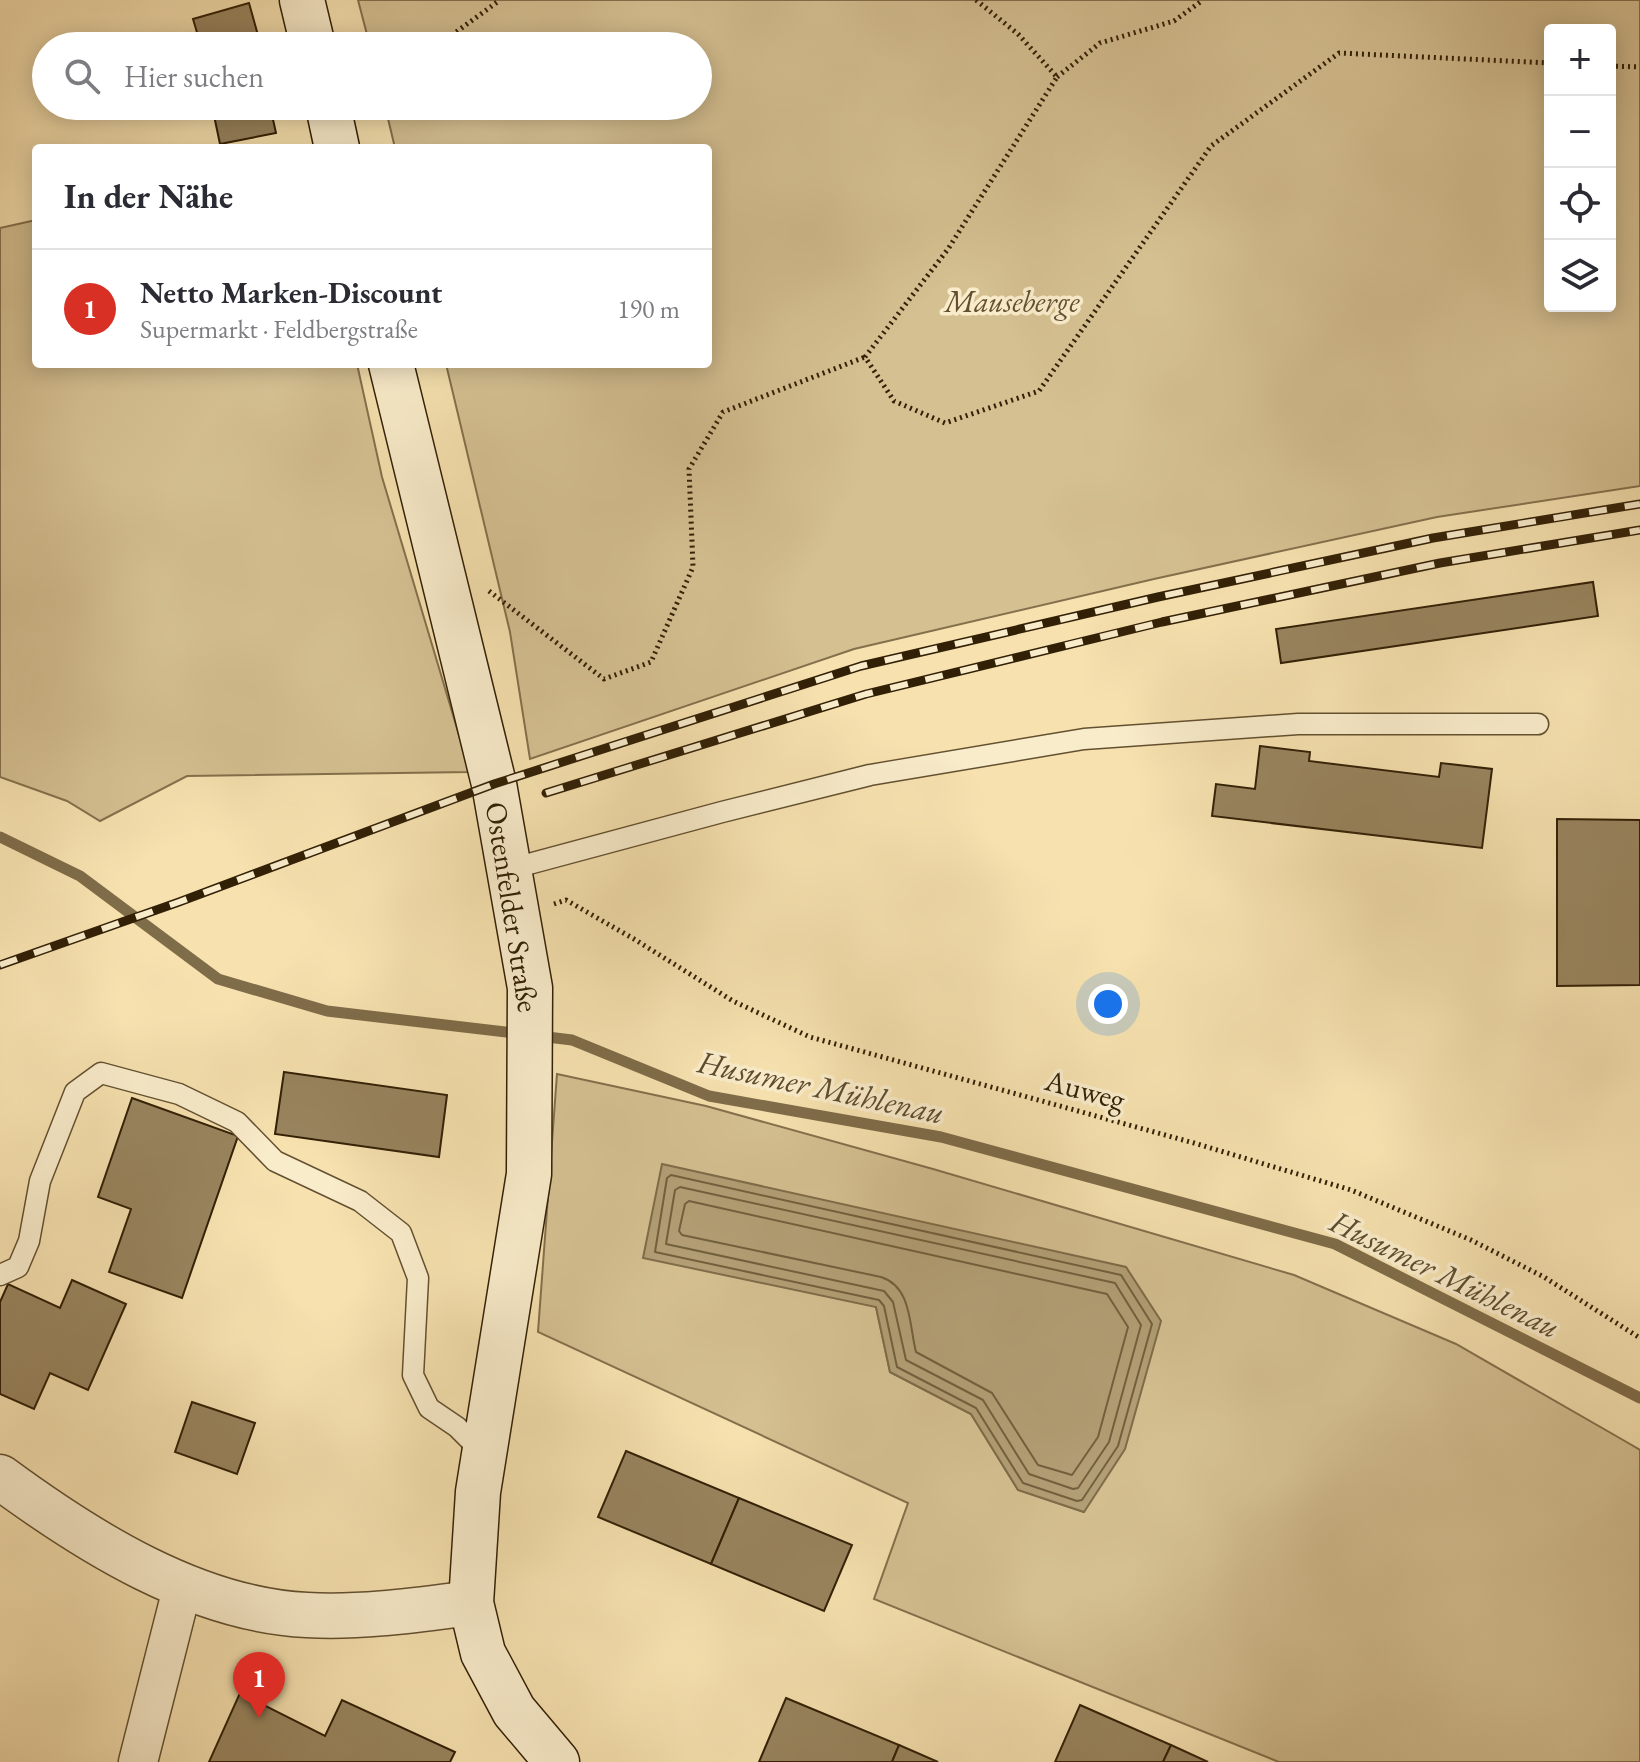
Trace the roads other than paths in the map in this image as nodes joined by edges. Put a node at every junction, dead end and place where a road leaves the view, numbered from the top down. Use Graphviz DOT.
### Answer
graph roads {
  1 [pos="302,0"];
  2 [pos="310,32"];
  3 [pos="331,120"];
  4 [pos="336,144"];
  5 [pos="392,368"];
  6 [pos="1538,724"];
  7 [pos="510,869"];
  8 [pos="0,1275"];
  9 [pos="484,1454"];
  10 [pos="0,1477"];
  11 [pos="183,1585"];
  12 [pos="471,1603"];
  13 [pos="138,1762"];
  14 [pos="557,1762"];
  1 -- 2 [label="main road"];
  3 -- 4 [label="main road"];
  5 -- 7 [label="main road, Ostenfelder Straße"];
  6 -- 7 [label="lane"];
  7 -- 9 [label="main road, Ostenfelder Straße"];
  8 -- 9 [label="lane"];
  9 -- 12 [label="main road, Ostenfelder Straße"];
  10 -- 11 [label="main road"];
  11 -- 12 [label="main road"];
  11 -- 13 [label="street"];
  12 -- 14 [label="main road, Ostenfelder Straße"];
}
